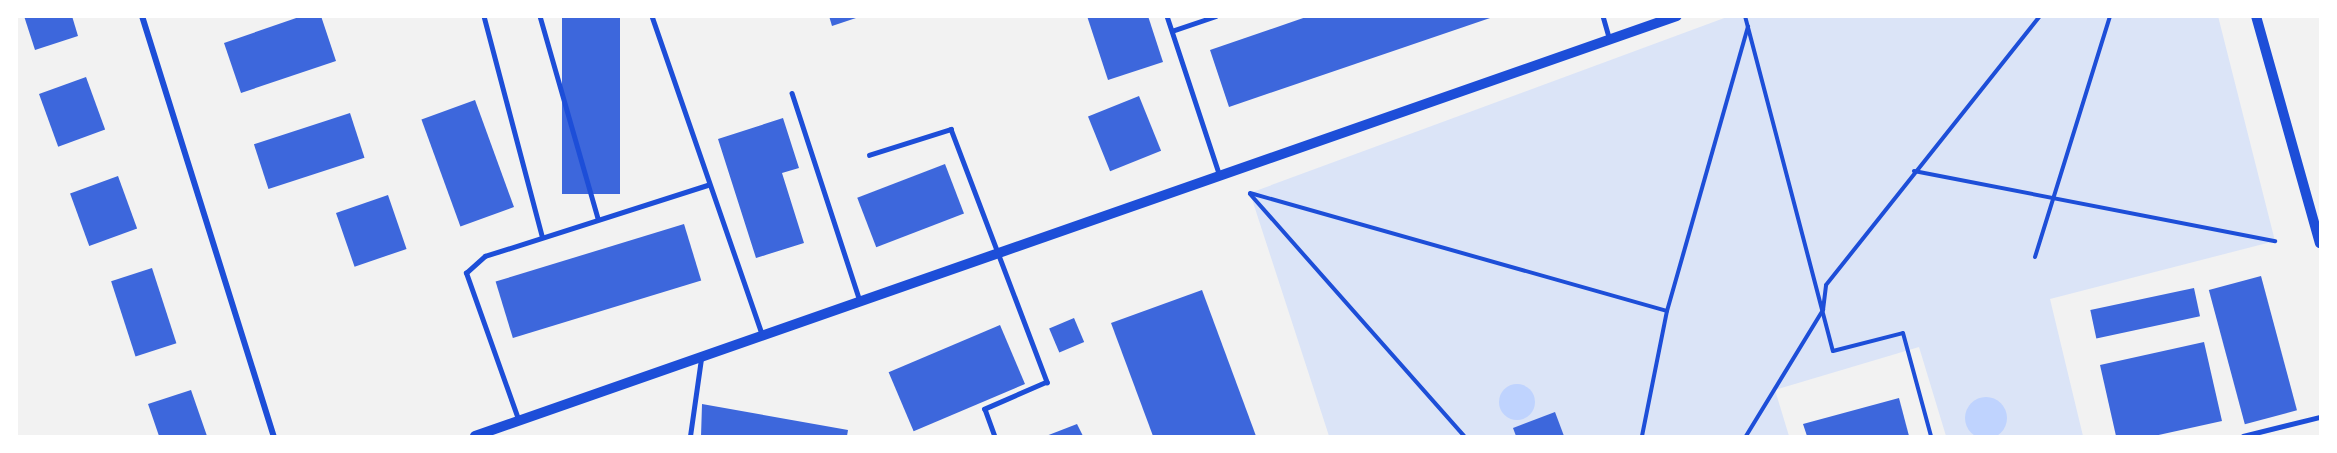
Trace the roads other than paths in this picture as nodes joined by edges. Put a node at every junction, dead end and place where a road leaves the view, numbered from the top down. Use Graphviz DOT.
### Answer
graph roads {
  1 [pos="142,16"];
  2 [pos="484,16"];
  3 [pos="540,16"];
  4 [pos="652,16"];
  5 [pos="1167,16"];
  6 [pos="1216,16"];
  7 [pos="1603,16"];
  8 [pos="1677,16"];
  9 [pos="2256,16"];
  10 [pos="1172,31"];
  11 [pos="1610,40"];
  12 [pos="792,93"];
  13 [pos="869,155"];
  14 [pos="1220,177"];
  15 [pos="707,185"];
  16 [pos="598,218"];
  17 [pos="542,236"];
  18 [pos="2320,243"];
  19 [pos="998,258"];
  20 [pos="860,302"];
  21 [pos="763,336"];
  22 [pos="702,357"];
  23 [pos="2320,417"];
  24 [pos="519,422"];
  25 [pos="274,436"];
  26 [pos="475,436"];
  27 [pos="690,436"];
  28 [pos="995,436"];
  29 [pos="2243,436"];
  1 -- 25 [label="street"];
  2 -- 17 [label="lane"];
  3 -- 16 [label="lane"];
  4 -- 15 [label="lane"];
  5 -- 10 [label="lane"];
  6 -- 10 [label="lane"];
  7 -- 11 [label="lane"];
  8 -- 11 [label="street"];
  9 -- 18 [label="street"];
  10 -- 14 [label="lane"];
  11 -- 14 [label="street"];
  12 -- 20 [label="lane"];
  13 -- 19 [label="lane"];
  14 -- 19 [label="street"];
  15 -- 16 [label="lane"];
  15 -- 21 [label="lane"];
  16 -- 17 [label="lane"];
  17 -- 24 [label="lane"];
  19 -- 20 [label="street"];
  19 -- 28 [label="lane"];
  20 -- 21 [label="street"];
  21 -- 22 [label="street"];
  22 -- 24 [label="street"];
  22 -- 27 [label="lane"];
  23 -- 29 [label="lane"];
  24 -- 26 [label="street"];
}
